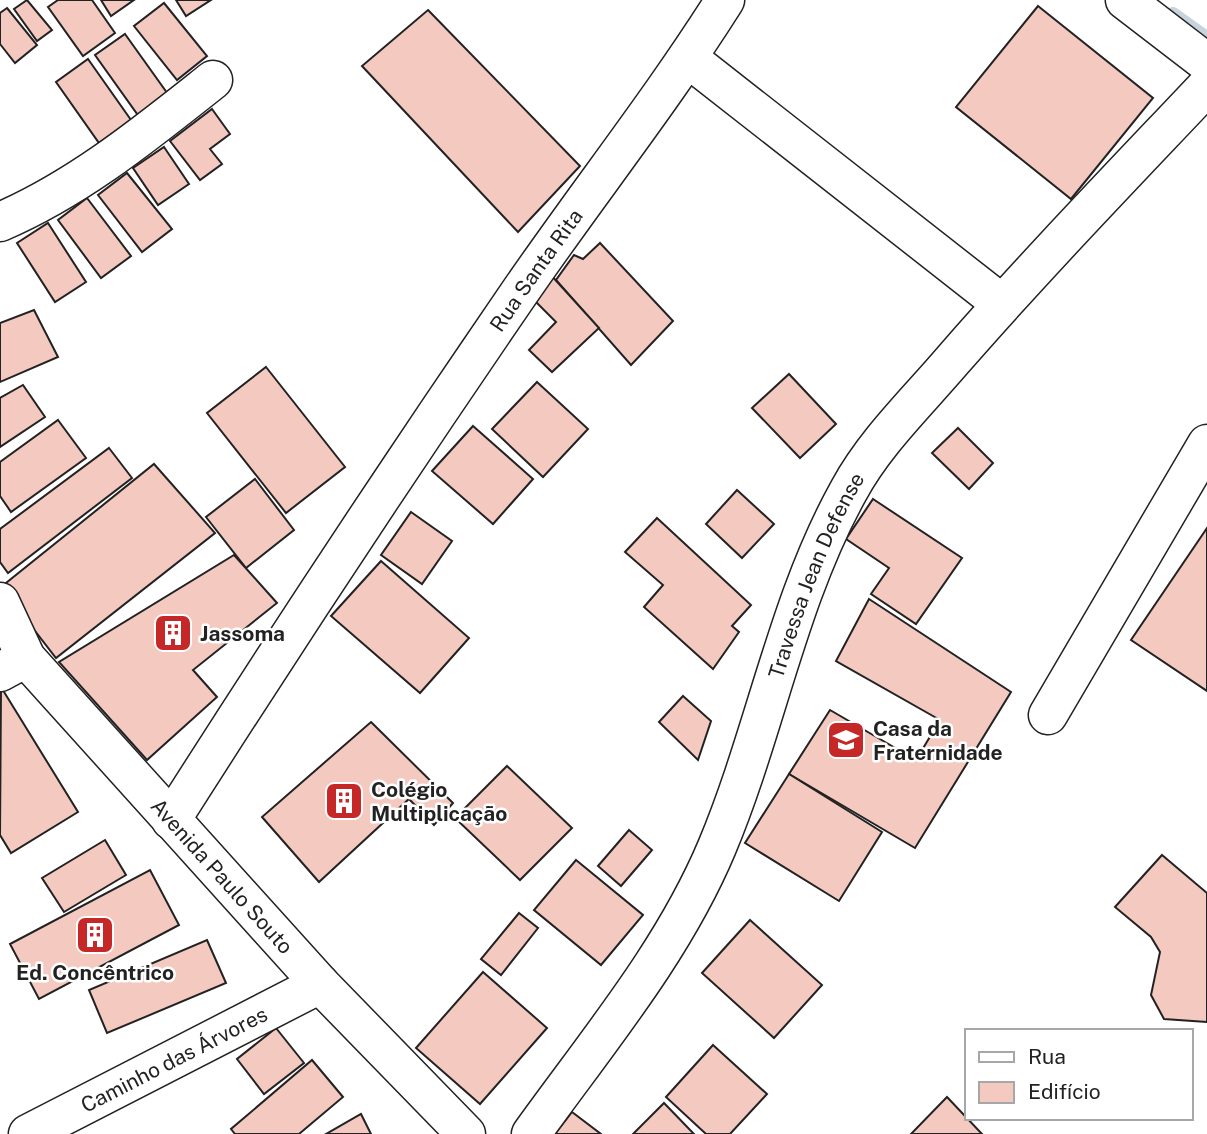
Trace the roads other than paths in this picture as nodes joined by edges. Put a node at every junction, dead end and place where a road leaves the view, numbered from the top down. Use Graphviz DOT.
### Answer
graph roads {
  1 [pos="725,0"];
  2 [pos="1125,0"];
  3 [pos="688,58"];
  4 [pos="1207,63"];
  5 [pos="214,80"];
  6 [pos="1207,86"];
  7 [pos="0,222"];
  8 [pos="1002,304"];
  9 [pos="1207,444"];
  10 [pos="0,602"];
  11 [pos="13,665"];
  12 [pos="1048,715"];
  13 [pos="171,820"];
  14 [pos="320,984"];
  15 [pos="27,1134"];
  16 [pos="466,1134"];
  17 [pos="531,1134"];
  1 -- 3 [label="street, Rua Santa Rita"];
  2 -- 4 [label="street"];
  3 -- 8 [label="street"];
  3 -- 13 [label="street, Rua Santa Rita"];
  5 -- 7 [label="street"];
  6 -- 8 [label="street, Travessa Jean Defense"];
  8 -- 17 [label="street, Travessa Jean Defense"];
  9 -- 12 [label="street"];
  10 -- 11 [label="street, Avenida Paulo Souto"];
  11 -- 13 [label="street, Avenida Paulo Souto"];
  13 -- 14 [label="street, Avenida Paulo Souto"];
  14 -- 15 [label="street, Caminho das Árvores"];
  14 -- 16 [label="street, Avenida Paulo Souto"];
}
